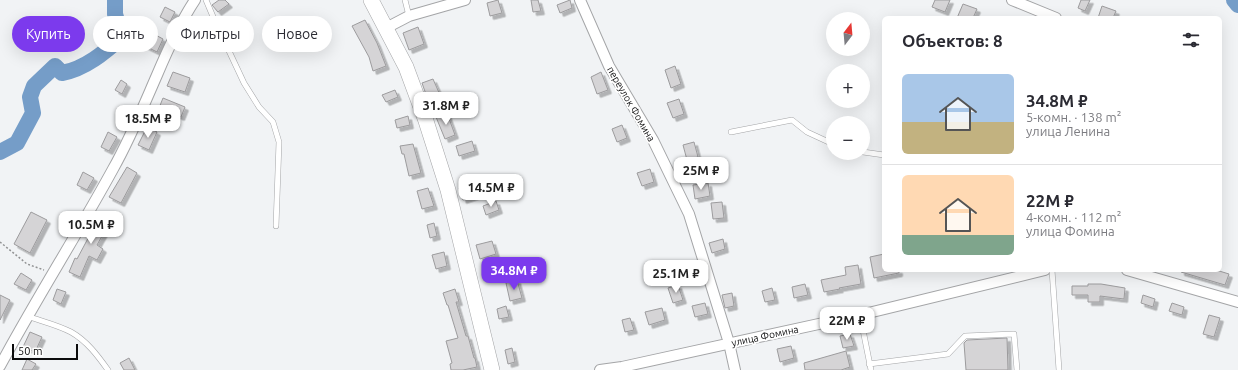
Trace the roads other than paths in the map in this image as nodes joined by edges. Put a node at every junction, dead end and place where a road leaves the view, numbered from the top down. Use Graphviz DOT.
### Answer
graph roads {
  1 [pos="195,0"];
  2 [pos="206,0"];
  3 [pos="371,0"];
  4 [pos="405,0"];
  5 [pos="465,0"];
  6 [pos="580,0"];
  7 [pos="1012,0"];
  8 [pos="409,16"];
  9 [pos="1051,16"];
  10 [pos="386,28"];
  11 [pos="731,132"];
  12 [pos="826,141"];
  13 [pos="870,153"];
  14 [pos="882,155"];
  15 [pos="276,226"];
  16 [pos="1037,272"];
  17 [pos="1052,272"];
  18 [pos="1134,272"];
  19 [pos="1238,302"];
  20 [pos="860,315"];
  21 [pos="27,316"];
  22 [pos="729,343"];
  23 [pos="869,364"];
  24 [pos="0,366"];
  25 [pos="108,370"];
  26 [pos="492,370"];
  27 [pos="600,370"];
  28 [pos="735,370"];
  29 [pos="871,370"];
  30 [pos="1017,370"];
  31 [pos="1059,370"];
  1 -- 21 [label="street"];
  2 -- 15 [label="lane"];
  3 -- 10 [label="street"];
  4 -- 8 [label="lane"];
  5 -- 8 [label="street"];
  6 -- 22 [label="street, переулок Фомина"];
  7 -- 9 [label="street"];
  8 -- 10 [label="street"];
  10 -- 26 [label="street"];
  11 -- 12 [label="lane"];
  13 -- 14 [label="lane"];
  16 -- 20 [label="street, улица Фомина"];
  17 -- 31 [label="lane"];
  18 -- 19 [label="street"];
  20 -- 22 [label="street, улица Фомина"];
  20 -- 23 [label="lane"];
  21 -- 24 [label="street"];
  21 -- 25 [label="lane"];
  22 -- 27 [label="street, улица Фомина"];
  22 -- 28 [label="street, переулок Фомина"];
  23 -- 29 [label="lane"];
  23 -- 30 [label="lane"];
}
